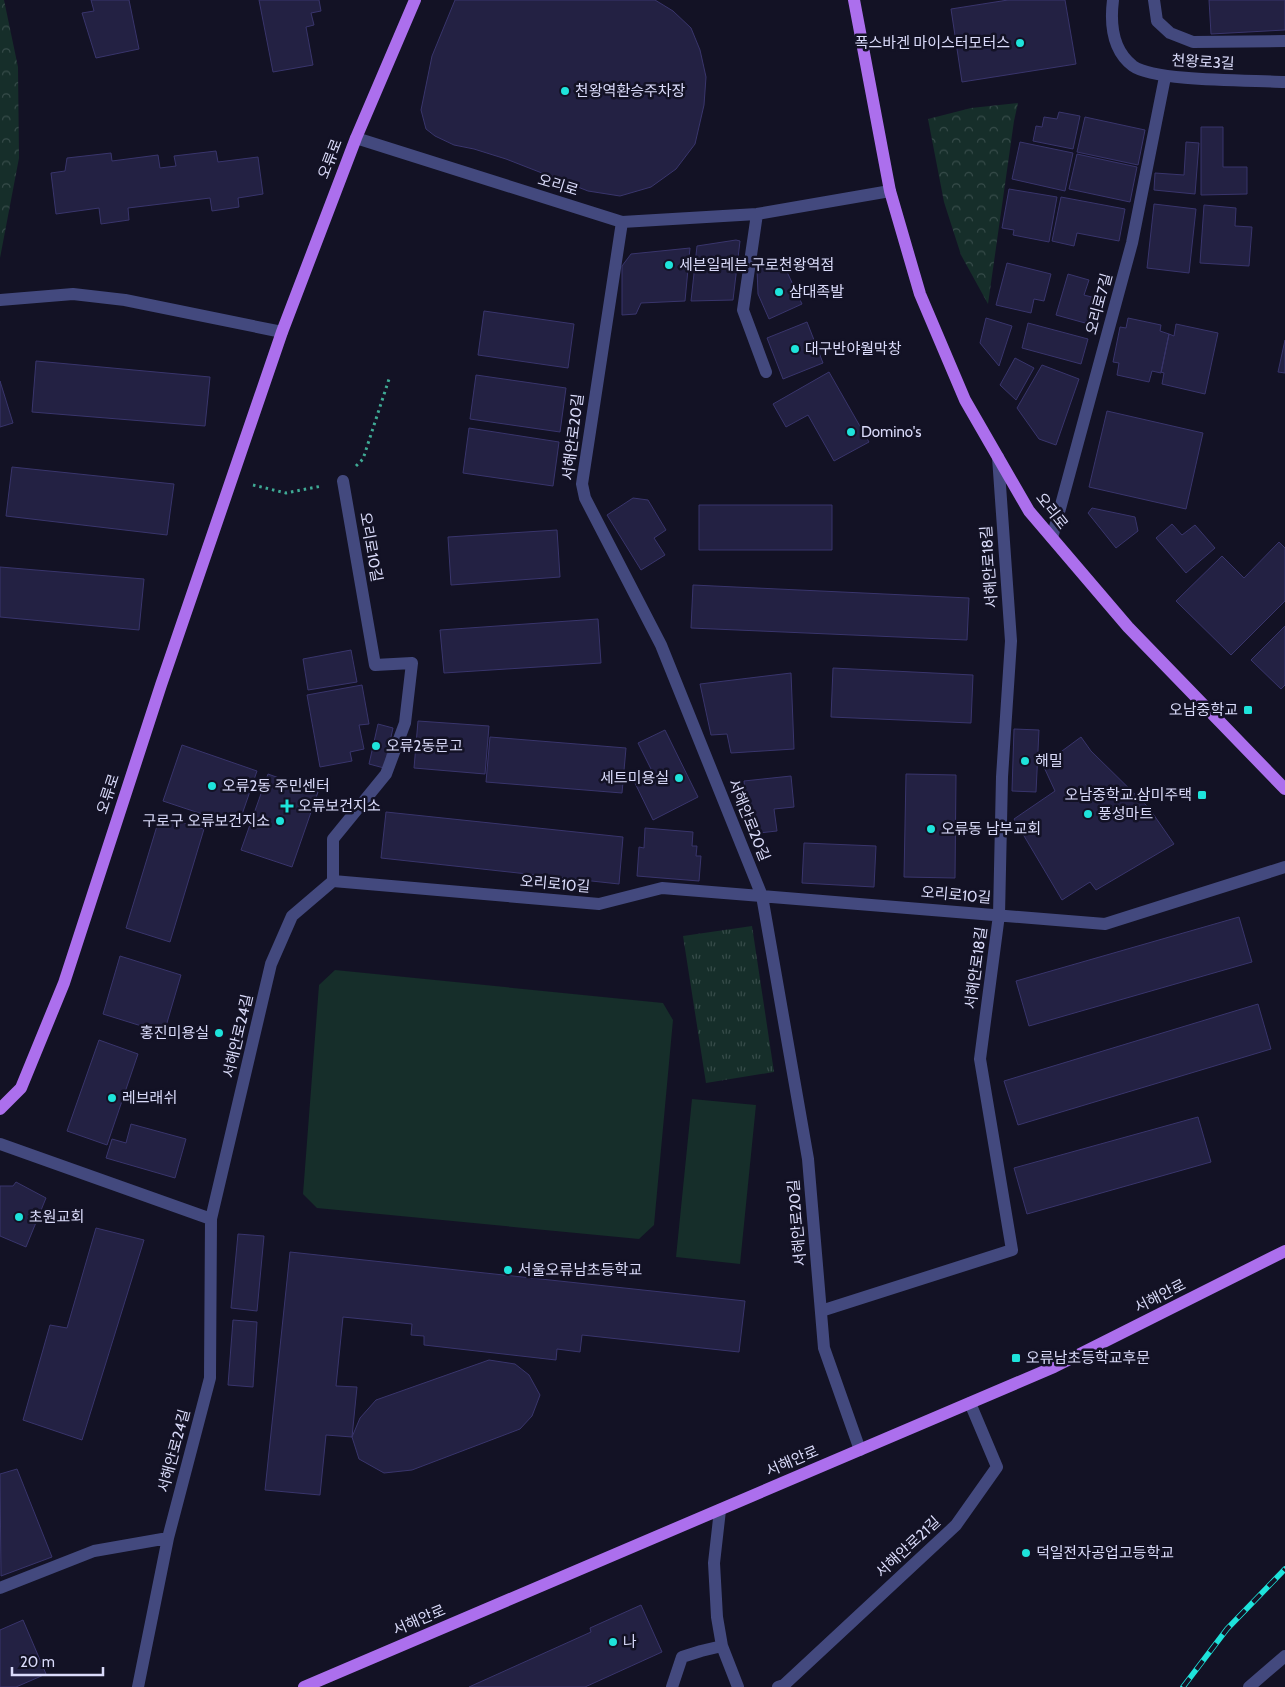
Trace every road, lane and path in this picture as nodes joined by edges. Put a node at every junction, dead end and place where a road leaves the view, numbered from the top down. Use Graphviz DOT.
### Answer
graph roads {
  1 [pos="415,0"];
  2 [pos="854,0"];
  3 [pos="1113,0"];
  4 [pos="1154,0"];
  5 [pos="1285,41"];
  6 [pos="1165,77"];
  7 [pos="1285,82"];
  8 [pos="356,138"];
  9 [pos="890,191"];
  10 [pos="757,214"];
  11 [pos="622,222"];
  12 [pos="0,300"];
  13 [pos="282,332"];
  14 [pos="766,372"];
  15 [pos="390,376"];
  16 [pos="998,457"];
  17 [pos="232,480"];
  18 [pos="343,481"];
  19 [pos="1052,538"];
  20 [pos="1285,789"];
  21 [pos="1285,867"];
  22 [pos="333,881"];
  23 [pos="762,896"];
  24 [pos="999,915"];
  25 [pos="0,1109"];
  26 [pos="0,1144"];
  27 [pos="211,1219"];
  28 [pos="1285,1251"];
  29 [pos="821,1311"];
  30 [pos="970,1403"];
  31 [pos="860,1450"];
  32 [pos="720,1510"];
  33 [pos="168,1538"];
  34 [pos="0,1588"];
  35 [pos="722,1646"];
  36 [pos="1285,1656"];
  37 [pos="138,1687"];
  38 [pos="304,1687"];
  39 [pos="672,1687"];
  40 [pos="738,1687"];
  41 [pos="778,1687"];
  42 [pos="1249,1687"];
  1 -- 8 [label="main road, 오류로"];
  2 -- 9 [label="main road, 오리로"];
  3 -- 6 [label="street, 천왕로3길"];
  4 -- 5 [label="street"];
  6 -- 7 [label="street, 천왕로3길"];
  6 -- 19 [label="street, 오리로7길"];
  8 -- 11 [label="street, 오리로"];
  8 -- 13 [label="main road, 오류로"];
  9 -- 10 [label="street, 오리로"];
  9 -- 16 [label="main road, 오리로"];
  10 -- 11 [label="street, 오리로"];
  10 -- 14 [label="street"];
  11 -- 23 [label="street, 서해안로20길"];
  12 -- 13 [label="street"];
  13 -- 17 [label="main road, 오류로"];
  15 -- 18 [label="path"];
  16 -- 19 [label="main road, 오리로"];
  16 -- 24 [label="street, 서해안로18길"];
  17 -- 18 [label="path"];
  17 -- 25 [label="main road, 오류로"];
  18 -- 22 [label="street, 오리로10길"];
  19 -- 20 [label="main road, 오리로"];
  21 -- 24 [label="street, 오리로10길"];
  22 -- 23 [label="street, 오리로10길"];
  22 -- 27 [label="street, 서해안로24길"];
  23 -- 24 [label="street, 오리로10길"];
  23 -- 29 [label="street, 서해안로20길"];
  24 -- 29 [label="street, 서해안로18길"];
  26 -- 27 [label="street"];
  27 -- 33 [label="street, 서해안로24길"];
  28 -- 30 [label="main road, 서해안로"];
  29 -- 31 [label="street, 서해안로20길"];
  30 -- 31 [label="main road, 서해안로"];
  30 -- 41 [label="street, 서해안로21길"];
  31 -- 32 [label="main road, 서해안로"];
  32 -- 35 [label="street"];
  32 -- 38 [label="main road, 서해안로"];
  33 -- 34 [label="street"];
  33 -- 37 [label="street, 서해안로24길"];
  35 -- 39 [label="street"];
  35 -- 40 [label="street"];
  36 -- 42 [label="street"];
}
